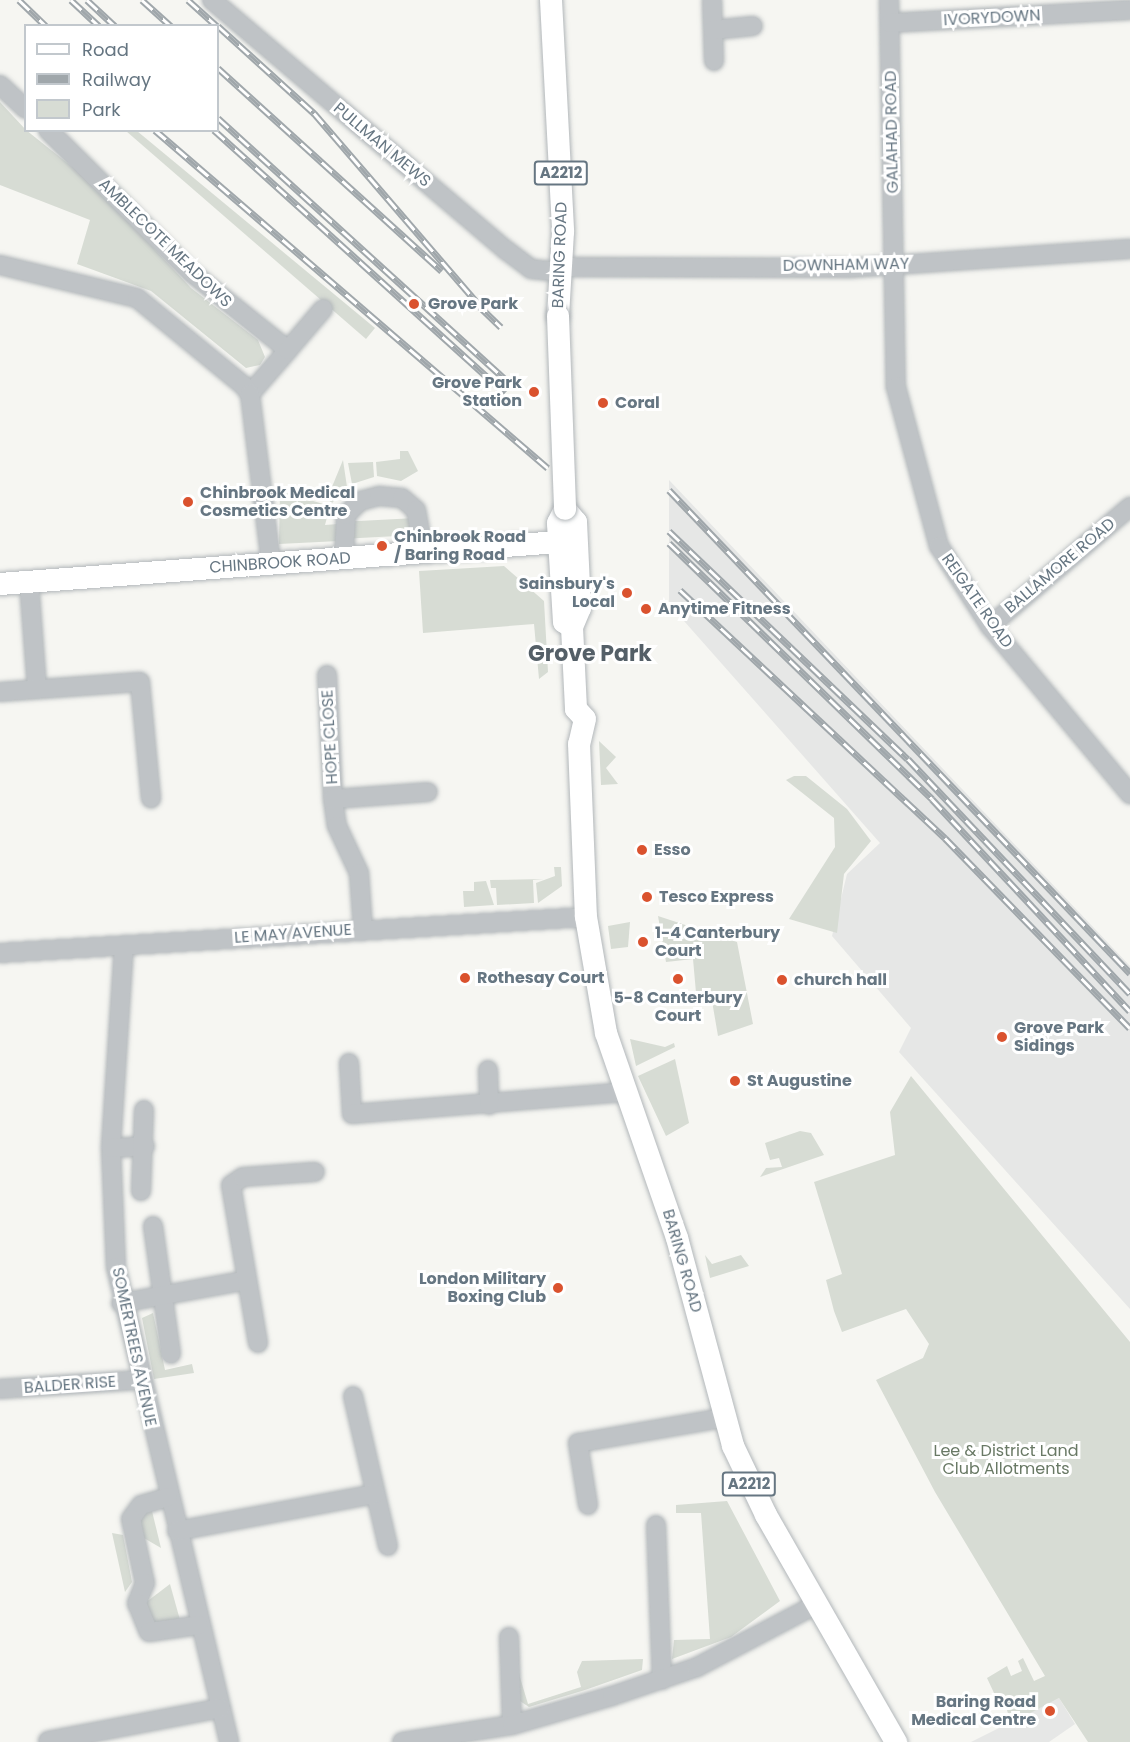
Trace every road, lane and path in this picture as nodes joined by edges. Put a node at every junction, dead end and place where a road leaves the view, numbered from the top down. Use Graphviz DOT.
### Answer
graph roads {
  1 [pos="212,0"];
  2 [pos="551,0"];
  3 [pos="712,0"];
  4 [pos="889,0"];
  5 [pos="1078,7"];
  6 [pos="1130,10"];
  7 [pos="890,23"];
  8 [pos="753,26"];
  9 [pos="713,30"];
  10 [pos="714,61"];
  11 [pos="0,85"];
  12 [pos="24,108"];
  13 [pos="50,132"];
  14 [pos="1130,249"];
  15 [pos="895,264"];
  16 [pos="0,265"];
  17 [pos="561,270"];
  18 [pos="323,309"];
  19 [pos="288,350"];
  20 [pos="250,394"];
  21 [pos="1130,507"];
  22 [pos="565,509"];
  23 [pos="559,542"];
  24 [pos="424,553"];
  25 [pos="344,558"];
  26 [pos="271,563"];
  27 [pos="29,582"];
  28 [pos="0,584"];
  29 [pos="990,626"];
  30 [pos="572,627"];
  31 [pos="327,675"];
  32 [pos="37,689"];
  33 [pos="0,692"];
  34 [pos="1126,782"];
  35 [pos="428,792"];
  36 [pos="151,798"];
  37 [pos="333,799"];
  38 [pos="586,917"];
  39 [pos="363,929"];
  40 [pos="124,945"];
  41 [pos="0,953"];
  42 [pos="349,1063"];
  43 [pos="488,1070"];
  44 [pos="624,1092"];
  45 [pos="489,1105"];
  46 [pos="144,1110"];
  47 [pos="145,1146"];
  48 [pos="111,1148"];
  49 [pos="315,1172"];
  50 [pos="141,1191"];
  51 [pos="153,1226"];
  52 [pos="247,1281"];
  53 [pos="163,1297"];
  54 [pos="121,1303"];
  55 [pos="258,1343"];
  56 [pos="171,1354"];
  57 [pos="140,1380"];
  58 [pos="0,1389"];
  59 [pos="353,1396"];
  60 [pos="723,1418"];
  61 [pos="375,1494"];
  62 [pos="168,1497"];
  63 [pos="588,1505"];
  64 [pos="656,1524"];
  65 [pos="177,1531"];
  66 [pos="388,1546"];
  67 [pos="817,1604"];
  68 [pos="199,1625"];
  69 [pos="509,1637"];
  70 [pos="662,1680"];
  71 [pos="221,1708"];
  72 [pos="512,1725"];
  73 [pos="433,1738"];
  74 [pos="48,1741"];
  75 [pos="229,1742"];
  76 [pos="402,1742"];
  77 [pos="896,1742"];
  1 -- 17 [label="street, PULLMAN MEWS"];
  2 -- 17 [label="main road, BARING ROAD / A2212"];
  3 -- 9 [label="street"];
  4 -- 7 [label="street, GALAHAD ROAD"];
  5 -- 6 [label="street, IVORYDOWN"];
  5 -- 7 [label="street, IVORYDOWN"];
  7 -- 15 [label="street, GALAHAD ROAD"];
  8 -- 9 [label="street"];
  9 -- 10 [label="street"];
  11 -- 12 [label="street"];
  13 -- 19 [label="street, AMBLECOTE MEADOWS"];
  14 -- 15 [label="street, DOWNHAM WAY"];
  15 -- 17 [label="street, DOWNHAM WAY"];
  15 -- 29 [label="street, REIGATE ROAD"];
  16 -- 20 [label="street"];
  17 -- 22 [label="main road, BARING ROAD / A2212, bridge"];
  18 -- 19 [label="street"];
  19 -- 20 [label="street"];
  20 -- 26 [label="street"];
  21 -- 29 [label="street, BALLAMORE ROAD"];
  22 -- 23 [label="main road, BARING ROAD / A2212"];
  22 -- 30 [label="main road, BARING ROAD / A2212"];
  23 -- 24 [label="main road, CHINBROOK ROAD"];
  23 -- 30 [label="main road, BARING ROAD / A2212"];
  24 -- 25 [label="main road, CHINBROOK ROAD"];
  24 -- 25 [label="street"];
  25 -- 26 [label="main road, CHINBROOK ROAD"];
  26 -- 27 [label="main road, CHINBROOK ROAD"];
  27 -- 28 [label="main road, CHINBROOK ROAD"];
  27 -- 32 [label="street"];
  29 -- 34 [label="street, REIGATE ROAD"];
  30 -- 38 [label="main road, BARING ROAD / A2212"];
  31 -- 37 [label="street, HOPE CLOSE"];
  32 -- 33 [label="street"];
  32 -- 36 [label="street"];
  35 -- 37 [label="street, HOPE CLOSE"];
  37 -- 39 [label="street, HOPE CLOSE"];
  38 -- 39 [label="street, LE MAY AVENUE"];
  38 -- 44 [label="main road, BARING ROAD / A2212"];
  39 -- 40 [label="street, LE MAY AVENUE"];
  40 -- 41 [label="street, LE MAY AVENUE"];
  40 -- 48 [label="street, SOMERTREES AVENUE"];
  42 -- 45 [label="street"];
  43 -- 45 [label="street"];
  44 -- 45 [label="street"];
  44 -- 60 [label="main road, BARING ROAD / A2212"];
  46 -- 47 [label="street"];
  47 -- 48 [label="street"];
  47 -- 50 [label="street"];
  48 -- 54 [label="street, SOMERTREES AVENUE"];
  49 -- 52 [label="street"];
  51 -- 53 [label="street"];
  52 -- 53 [label="street"];
  52 -- 55 [label="street"];
  53 -- 54 [label="street"];
  53 -- 56 [label="street"];
  54 -- 57 [label="street, SOMERTREES AVENUE"];
  57 -- 58 [label="street, BALDER RISE"];
  57 -- 62 [label="street, SOMERTREES AVENUE"];
  59 -- 61 [label="street"];
  60 -- 63 [label="street"];
  60 -- 67 [label="main road, BARING ROAD / A2212"];
  61 -- 65 [label="street"];
  61 -- 66 [label="street"];
  62 -- 65 [label="street, SOMERTREES AVENUE"];
  62 -- 68 [label="street"];
  64 -- 70 [label="street"];
  65 -- 68 [label="street, SOMERTREES AVENUE"];
  67 -- 70 [label="street"];
  67 -- 77 [label="main road, BARING ROAD / A2212"];
  68 -- 71 [label="street, SOMERTREES AVENUE"];
  69 -- 72 [label="street"];
  70 -- 72 [label="street"];
  71 -- 74 [label="street"];
  71 -- 75 [label="street, SOMERTREES AVENUE"];
  72 -- 73 [label="street"];
  73 -- 76 [label="street"];
}
